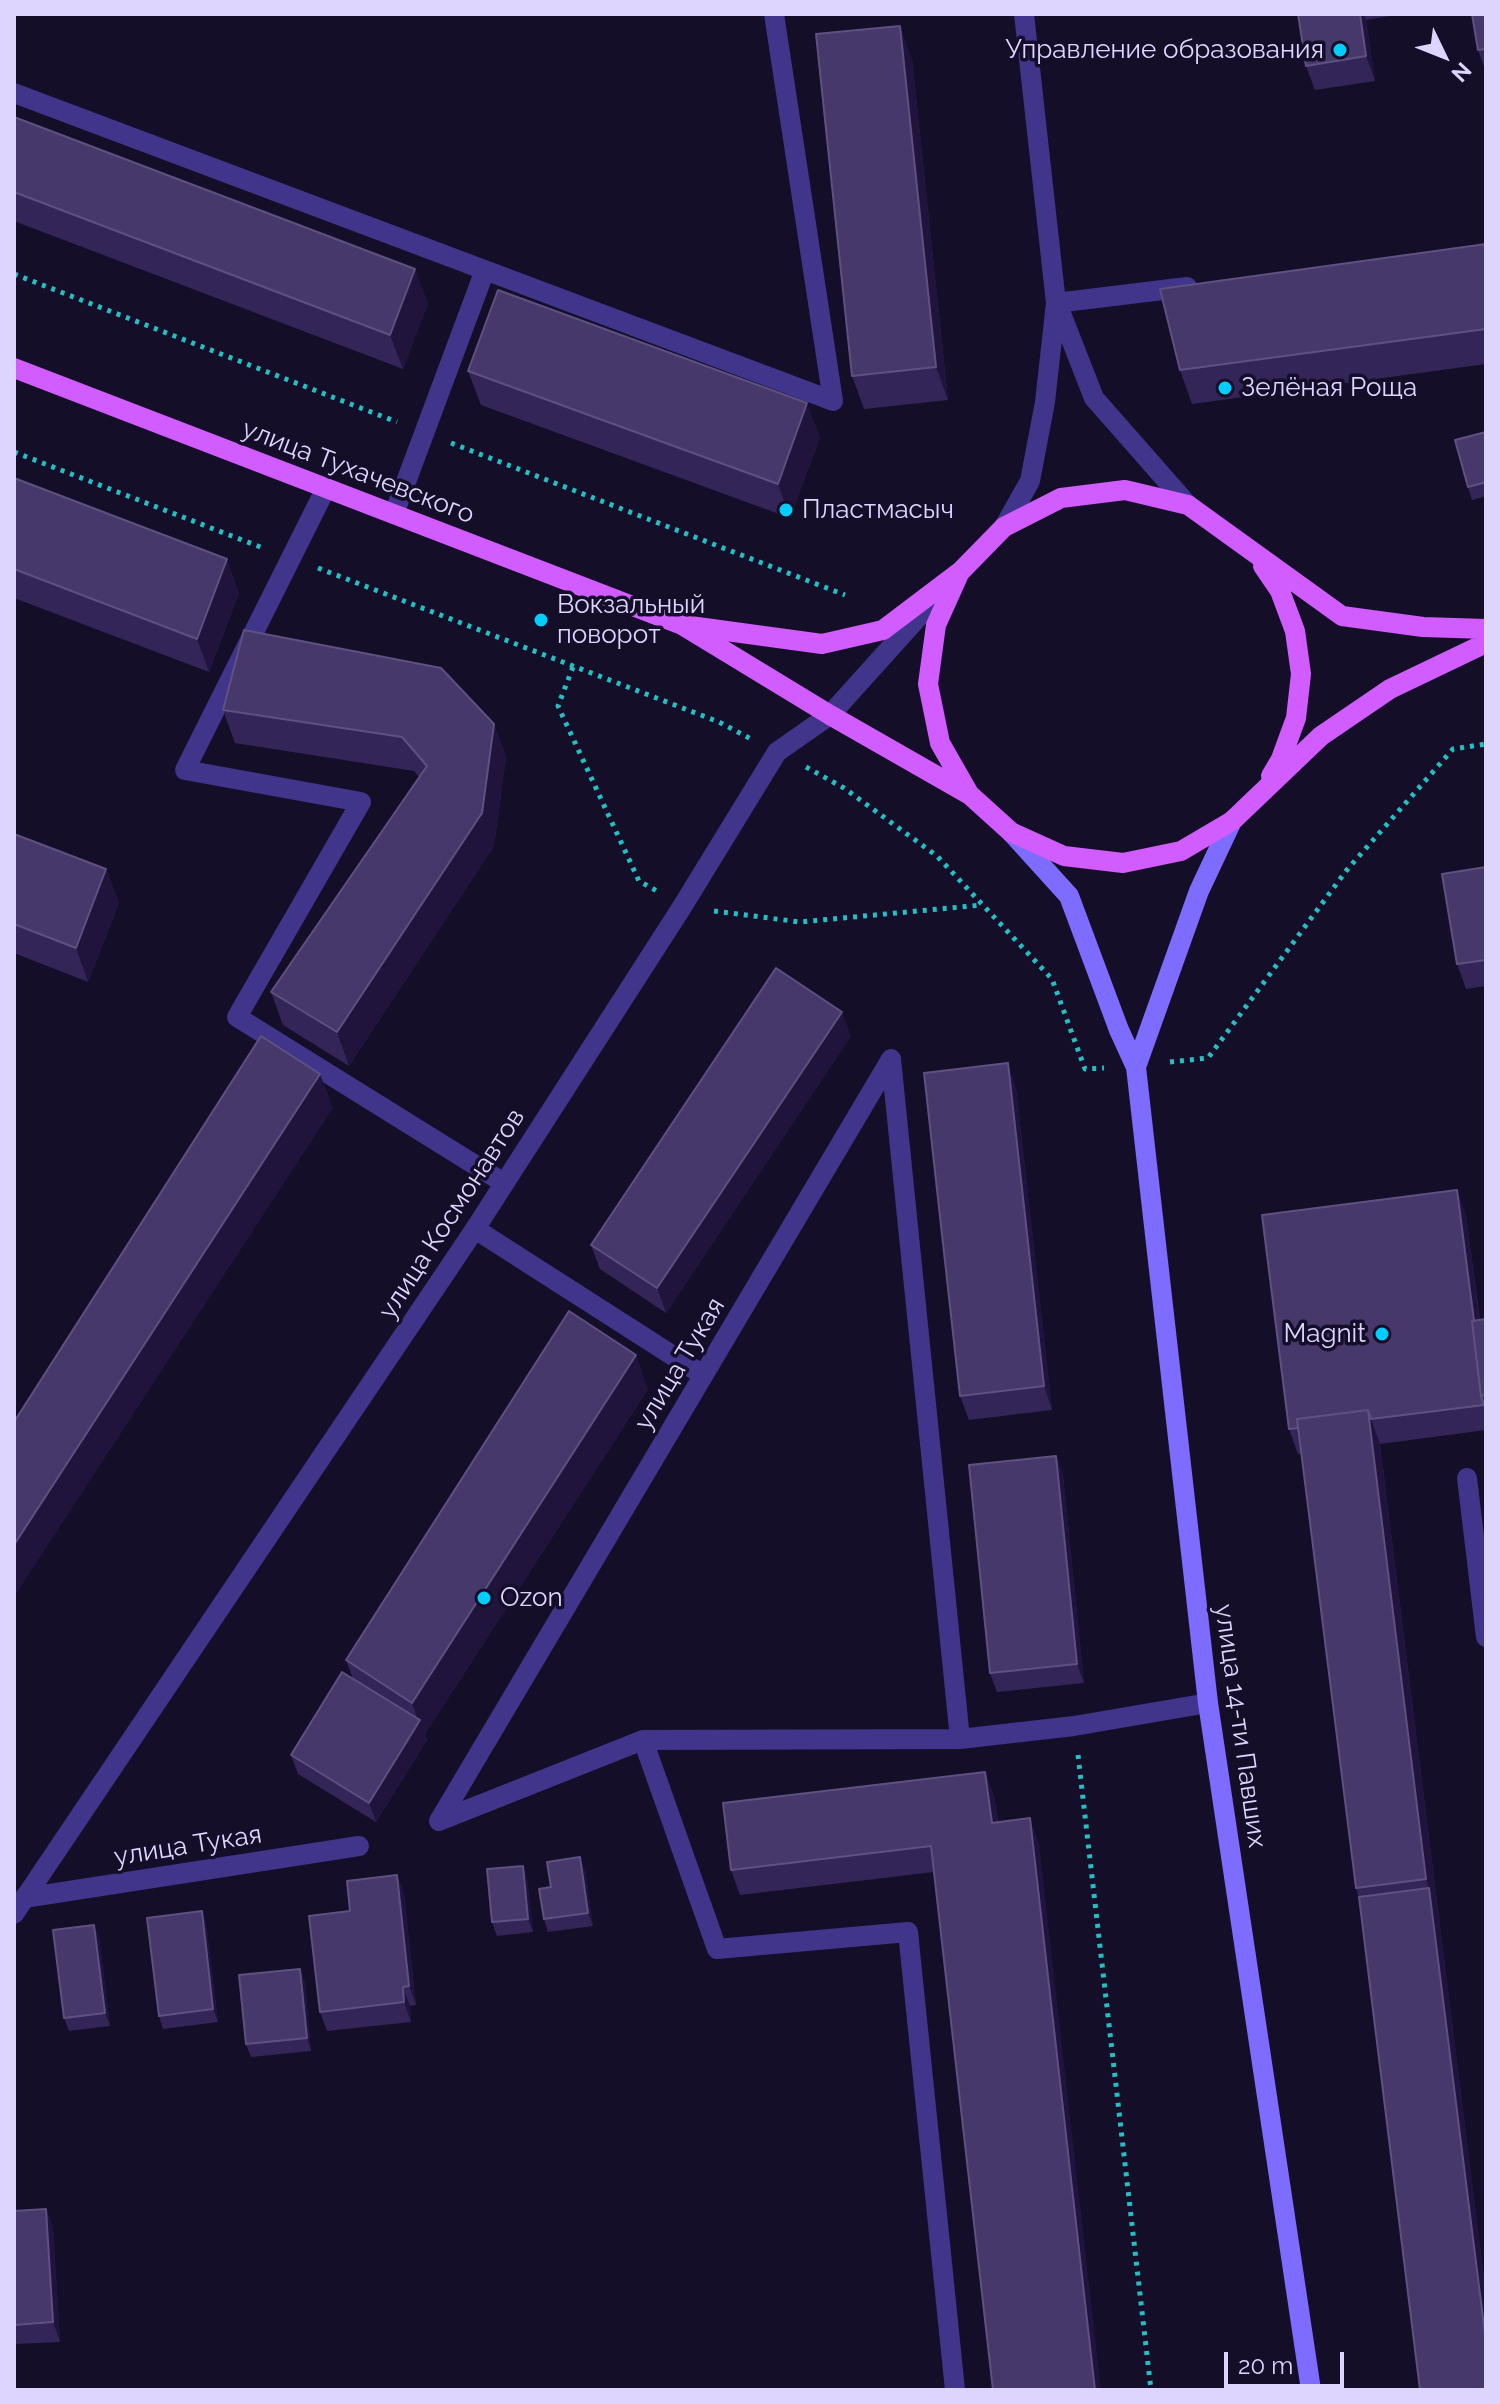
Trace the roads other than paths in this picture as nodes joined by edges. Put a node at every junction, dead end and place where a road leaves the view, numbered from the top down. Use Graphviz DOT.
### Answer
graph roads {
  1 [pos="774,14"];
  2 [pos="1024,14"];
  3 [pos="14,93"];
  4 [pos="485,270"];
  5 [pos="1210,285"];
  6 [pos="1056,303"];
  7 [pos="14,368"];
  8 [pos="326,488"];
  9 [pos="1188,505"];
  10 [pos="394,514"];
  11 [pos="1004,527"];
  12 [pos="1255,554"];
  13 [pos="961,571"];
  14 [pos="682,625"];
  15 [pos="1486,629"];
  16 [pos="1486,643"];
  17 [pos="830,715"];
  18 [pos="970,795"];
  19 [pos="1258,796"];
  20 [pos="1232,821"];
  21 [pos="1011,832"];
  22 [pos="1136,1067"];
  23 [pos="504,1183"];
  24 [pos="475,1229"];
  25 [pos="703,1375"];
  26 [pos="1467,1478"];
  27 [pos="1486,1637"];
  28 [pos="1208,1703"];
  29 [pos="960,1739"];
  30 [pos="643,1740"];
  31 [pos="359,1846"];
  32 [pos="19,1906"];
  33 [pos="955,2390"];
  34 [pos="1311,2390"];
  1 -- 4 [label="street"];
  2 -- 6 [label="street"];
  3 -- 4 [label="street"];
  4 -- 10 [label="street"];
  5 -- 6 [label="street"];
  6 -- 9 [label="street"];
  6 -- 11 [label="street"];
  7 -- 8 [label="main road, улица Тухачевского"];
  8 -- 10 [label="main road, улица Тухачевского"];
  8 -- 23 [label="street"];
  9 -- 11 [label="main road"];
  9 -- 12 [label="main road"];
  10 -- 14 [label="main road, улица Тухачевского"];
  11 -- 13 [label="main road"];
  12 -- 15 [label="main road"];
  12 -- 19 [label="main road"];
  13 -- 14 [label="main road"];
  13 -- 17 [label="street, улица Космонавтов"];
  13 -- 18 [label="main road"];
  14 -- 17 [label="main road"];
  16 -- 19 [label="main road"];
  17 -- 18 [label="main road"];
  17 -- 23 [label="street, улица Космонавтов"];
  18 -- 21 [label="main road"];
  19 -- 20 [label="main road"];
  20 -- 21 [label="main road"];
  20 -- 22 [label="street"];
  21 -- 22 [label="street"];
  22 -- 28 [label="street, улица 14-ти Павших"];
  23 -- 24 [label="street, улица Космонавтов"];
  24 -- 25 [label="street"];
  24 -- 32 [label="street, улица Космонавтов"];
  25 -- 29 [label="street, улица Тукая"];
  25 -- 30 [label="street, улица Тукая"];
  26 -- 27 [label="street"];
  28 -- 29 [label="street, улица Тукая"];
  28 -- 34 [label="street, улица 14-ти Павших"];
  29 -- 30 [label="street, улица Тукая"];
  30 -- 33 [label="street"];
  31 -- 32 [label="street, улица Тукая"];
}
